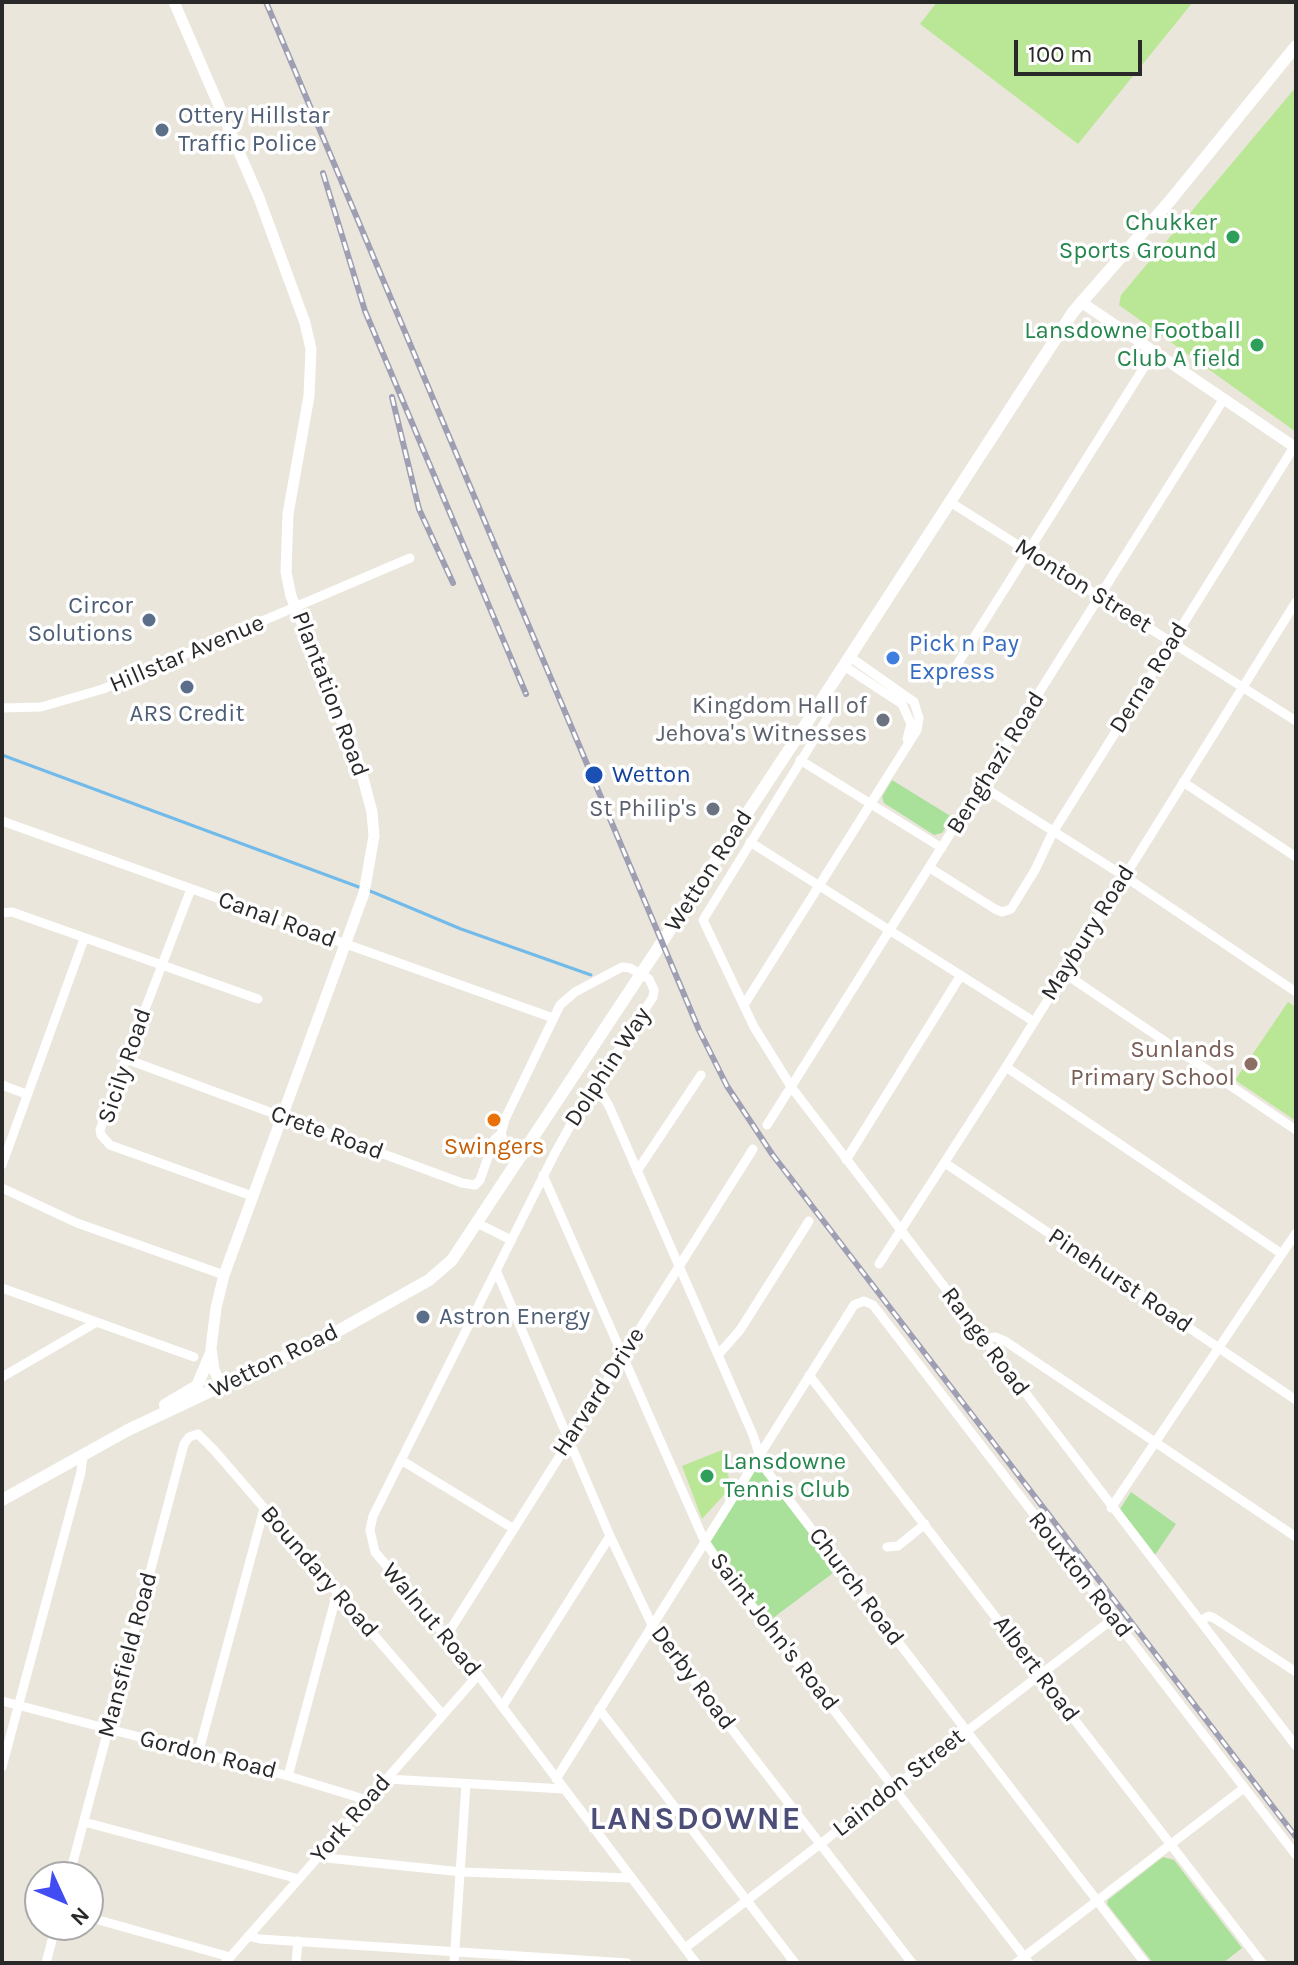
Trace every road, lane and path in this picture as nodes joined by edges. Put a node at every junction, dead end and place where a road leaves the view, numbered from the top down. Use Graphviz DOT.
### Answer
graph roads {
  1 [pos="174,2"];
  2 [pos="1296,49"];
  3 [pos="1081,302"];
  4 [pos="1153,353"];
  5 [pos="1223,400"];
  6 [pos="1295,447"];
  7 [pos="950,502"];
  8 [pos="1028,551"];
  9 [pos="410,558"];
  10 [pos="1100,597"];
  11 [pos="1296,602"];
  12 [pos="296,608"];
  13 [pos="1171,642"];
  14 [pos="847,661"];
  15 [pos="953,671"];
  16 [pos="1243,687"];
  17 [pos="2,708"];
  18 [pos="831,712"];
  19 [pos="1296,721"];
  20 [pos="800,760"];
  21 [pos="1183,782"];
  22 [pos="982,786"];
  23 [pos="870,802"];
  24 [pos="2,821"];
  25 [pos="1053,832"];
  26 [pos="750,842"];
  27 [pos="942,848"];
  28 [pos="1296,857"];
  29 [pos="930,868"];
  30 [pos="1124,876"];
  31 [pos="818,886"];
  32 [pos="191,889"];
  33 [pos="2,913"];
  34 [pos="891,932"];
  35 [pos="84,939"];
  36 [pos="345,944"];
  37 [pos="161,964"];
  38 [pos="1064,973"];
  39 [pos="961,975"];
  40 [pos="1296,992"];
  41 [pos="258,999"];
  42 [pos="744,1005"];
  43 [pos="553,1018"];
  44 [pos="1033,1021"];
  45 [pos="126,1059"];
  46 [pos="1006,1067"];
  47 [pos="701,1075"];
  48 [pos="596,1084"];
  49 [pos="2,1085"];
  50 [pos="792,1088"];
  51 [pos="26,1094"];
  52 [pos="281,1116"];
  53 [pos="767,1125"];
  54 [pos="1296,1130"];
  55 [pos="501,1134"];
  56 [pos="753,1149"];
  57 [pos="523,1156"];
  58 [pos="846,1160"];
  59 [pos="945,1163"];
  60 [pos="2,1165"];
  61 [pos="637,1171"];
  62 [pos="543,1175"];
  63 [pos="2,1188"];
  64 [pos="252,1196"];
  65 [pos="809,1221"];
  66 [pos="477,1223"];
  67 [pos="901,1231"];
  68 [pos="511,1240"];
  69 [pos="1294,1240"];
  70 [pos="1282,1254"];
  71 [pos="879,1264"];
  72 [pos="679,1267"];
  73 [pos="496,1270"];
  74 [pos="224,1275"];
  75 [pos="2,1288"];
  76 [pos="95,1323"];
  77 [pos="983,1339"];
  78 [pos="1219,1348"];
  79 [pos="211,1353"];
  80 [pos="624,1354"];
  81 [pos="718,1355"];
  82 [pos="194,1357"];
  83 [pos="809,1375"];
  84 [pos="2,1377"];
  85 [pos="222,1387"];
  86 [pos="1296,1400"];
  87 [pos="148,1420"];
  88 [pos="192,1436"];
  89 [pos="569,1437"];
  90 [pos="1156,1443"];
  91 [pos="83,1455"];
  92 [pos="759,1456"];
  93 [pos="401,1460"];
  94 [pos="2,1500"];
  95 [pos="1111,1508"];
  96 [pos="264,1509"];
  97 [pos="925,1524"];
  98 [pos="514,1529"];
  99 [pos="610,1536"];
  100 [pos="1296,1537"];
  101 [pos="704,1540"];
  102 [pos="887,1547"];
  103 [pos="337,1593"];
  104 [pos="1114,1618"];
  105 [pos="1200,1621"];
  106 [pos="653,1627"];
  107 [pos="447,1635"];
  108 [pos="1296,1672"];
  109 [pos="478,1675"];
  110 [pos="1040,1675"];
  111 [pos="2,1701"];
  112 [pos="19,1705"];
  113 [pos="502,1707"];
  114 [pos="599,1709"];
  115 [pos="443,1715"];
  116 [pos="107,1729"];
  117 [pos="967,1731"];
  118 [pos="1296,1746"];
  119 [pos="198,1754"];
  120 [pos="2,1767"];
  121 [pos="288,1776"];
  122 [pos="387,1779"];
  123 [pos="556,1779"];
  124 [pos="466,1784"];
  125 [pos="894,1788"];
  126 [pos="1244,1788"];
  127 [pos="564,1789"];
  128 [pos="367,1800"];
  129 [pos="84,1822"];
  130 [pos="821,1844"];
  131 [pos="1171,1844"];
  132 [pos="1296,1855"];
  133 [pos="317,1857"];
  134 [pos="73,1861"];
  135 [pos="462,1872"];
  136 [pos="631,1878"];
  137 [pos="299,1879"];
  138 [pos="1097,1900"];
  139 [pos="747,1901"];
  140 [pos="104,1922"];
  141 [pos="248,1936"];
  142 [pos="52,1941"];
  143 [pos="298,1941"];
  144 [pos="685,1948"];
  145 [pos="455,1958"];
  146 [pos="227,1960"];
  147 [pos="1023,1961"];
  148 [pos="595,1962"];
  149 [pos="46,1963"];
  150 [pos="296,1963"];
  151 [pos="627,1963"];
  152 [pos="696,1963"];
  153 [pos="795,1963"];
  154 [pos="912,1963"];
  155 [pos="1145,1963"];
  156 [pos="1262,1963"];
  1 -- 12 [label="street, Plantation Road"];
  2 -- 3 [label="main road, Wetton Road"];
  3 -- 4 [label="street"];
  3 -- 7 [label="main road, Wetton Road"];
  4 -- 5 [label="street"];
  4 -- 8 [label="street"];
  5 -- 6 [label="street"];
  5 -- 10 [label="street, Benghazi Road"];
  6 -- 13 [label="street, Derna Road"];
  7 -- 8 [label="street, Monton Street"];
  7 -- 14 [label="main road, Wetton Road"];
  8 -- 10 [label="street, Monton Street"];
  8 -- 15 [label="street"];
  9 -- 12 [label="street, Hillstar Avenue"];
  10 -- 13 [label="street, Monton Street"];
  10 -- 22 [label="street, Benghazi Road"];
  11 -- 16 [label="street, Maybury Road"];
  12 -- 17 [label="street, Hillstar Avenue"];
  12 -- 36 [label="street, Plantation Road"];
  13 -- 16 [label="street, Monton Street"];
  13 -- 25 [label="street, Derna Road"];
  14 -- 23 [label="street"];
  14 -- 57 [label="main road, Wetton Road"];
  16 -- 19 [label="street, Monton Street"];
  16 -- 21 [label="street, Maybury Road"];
  18 -- 20 [label="street"];
  20 -- 23 [label="street"];
  20 -- 26 [label="street"];
  21 -- 28 [label="street"];
  21 -- 30 [label="street, Maybury Road"];
  22 -- 25 [label="street"];
  22 -- 27 [label="street, Benghazi Road"];
  23 -- 27 [label="street"];
  23 -- 31 [label="street"];
  24 -- 32 [label="street, Canal Road"];
  25 -- 29 [label="street, Derna Road"];
  25 -- 30 [label="street"];
  26 -- 31 [label="street"];
  26 -- 42 [label="street, Range Road"];
  27 -- 29 [label="street, Benghazi Road"];
  29 -- 34 [label="street, Benghazi Road"];
  30 -- 38 [label="street, Maybury Road"];
  30 -- 40 [label="street"];
  31 -- 34 [label="street"];
  31 -- 42 [label="street"];
  32 -- 36 [label="street, Canal Road"];
  32 -- 37 [label="street, Sicily Road"];
  33 -- 35 [label="street"];
  34 -- 39 [label="street"];
  34 -- 50 [label="street, Benghazi Road"];
  35 -- 37 [label="street"];
  35 -- 51 [label="street"];
  36 -- 43 [label="street, Canal Road"];
  36 -- 52 [label="street, Plantation Road"];
  37 -- 41 [label="street"];
  37 -- 45 [label="street, Sicily Road"];
  38 -- 44 [label="street, Maybury Road"];
  38 -- 54 [label="street"];
  39 -- 44 [label="street"];
  39 -- 58 [label="street"];
  42 -- 50 [label="street, Range Road"];
  43 -- 48 [label="street, Dolphin Way"];
  43 -- 55 [label="street, Dolphin Way"];
  44 -- 46 [label="street, Maybury Road"];
  45 -- 52 [label="street, Crete Road"];
  45 -- 64 [label="street, Sicily Road"];
  46 -- 59 [label="street, Maybury Road"];
  46 -- 70 [label="street"];
  47 -- 61 [label="street"];
  48 -- 61 [label="street, Church Road"];
  48 -- 62 [label="street, Dolphin Way"];
  49 -- 51 [label="street"];
  50 -- 53 [label="street, Benghazi Road"];
  50 -- 58 [label="street, Range Road"];
  51 -- 60 [label="street"];
  52 -- 55 [label="street, Crete Road"];
  52 -- 64 [label="street, Plantation Road"];
  55 -- 57 [label="street"];
  56 -- 72 [label="street, Harvard Drive"];
  57 -- 66 [label="main road, Wetton Road"];
  58 -- 67 [label="street, Range Road"];
  59 -- 67 [label="street, Maybury Road"];
  59 -- 78 [label="street, Pinehurst Road"];
  61 -- 72 [label="street, Church Road"];
  62 -- 68 [label="street, Dolphin Way"];
  62 -- 80 [label="street, Saint John's Road"];
  63 -- 74 [label="street"];
  64 -- 74 [label="street, Plantation Road"];
  65 -- 81 [label="street"];
  66 -- 68 [label="street"];
  66 -- 85 [label="main road, Wetton Road"];
  67 -- 71 [label="street, Maybury Road"];
  67 -- 77 [label="street, Range Road"];
  68 -- 73 [label="street, Walnut Road"];
  69 -- 70 [label="street"];
  70 -- 78 [label="street"];
  72 -- 80 [label="street, Harvard Drive"];
  72 -- 81 [label="street, Church Road"];
  73 -- 89 [label="street, Derby Road"];
  73 -- 93 [label="street, Walnut Road"];
  74 -- 79 [label="street, Plantation Road"];
  75 -- 76 [label="street"];
  76 -- 82 [label="street"];
  76 -- 84 [label="street"];
  77 -- 90 [label="street"];
  77 -- 95 [label="street, Range Road"];
  78 -- 86 [label="street, Pinehurst Road"];
  78 -- 90 [label="street"];
  79 -- 85 [label="street, Plantation Road"];
  79 -- 87 [label="main road"];
  80 -- 89 [label="street, Harvard Drive"];
  80 -- 101 [label="street, Saint John's Road"];
  81 -- 92 [label="street, Church Road"];
  83 -- 92 [label="street"];
  83 -- 97 [label="street, Albert Road"];
  83 -- 104 [label="street, Rouxton Road"];
  85 -- 87 [label="main road, Wetton Road"];
  87 -- 91 [label="main road, Wetton Road"];
  88 -- 96 [label="street, Boundary Road"];
  88 -- 116 [label="street, Mansfield Road"];
  89 -- 98 [label="street, Harvard Drive"];
  89 -- 99 [label="street, Derby Road"];
  90 -- 95 [label="street"];
  90 -- 100 [label="street"];
  91 -- 94 [label="main road, Wetton Road"];
  91 -- 112 [label="street"];
  92 -- 101 [label="street"];
  92 -- 117 [label="street, Church Road"];
  93 -- 98 [label="street"];
  93 -- 107 [label="street, Walnut Road"];
  95 -- 105 [label="street, Range Road"];
  96 -- 103 [label="street, Boundary Road"];
  96 -- 119 [label="street"];
  97 -- 102 [label="street"];
  97 -- 110 [label="street, Albert Road"];
  98 -- 107 [label="street, Harvard Drive"];
  99 -- 106 [label="street, Derby Road"];
  99 -- 113 [label="street"];
  101 -- 106 [label="street"];
  101 -- 125 [label="street, Saint John's Road"];
  103 -- 115 [label="street, Boundary Road"];
  103 -- 121 [label="street"];
  104 -- 110 [label="street, Laindon Street"];
  104 -- 126 [label="street, Rouxton Road"];
  105 -- 108 [label="street"];
  105 -- 118 [label="street, Range Road"];
  106 -- 114 [label="street"];
  106 -- 130 [label="street, Derby Road"];
  107 -- 109 [label="street, Walnut Road"];
  109 -- 113 [label="street, Walnut Road"];
  109 -- 115 [label="street, York Road"];
  110 -- 117 [label="street, Laindon Street"];
  110 -- 131 [label="street, Albert Road"];
  111 -- 112 [label="street, Gordon Road"];
  112 -- 116 [label="street, Gordon Road"];
  112 -- 120 [label="street"];
  113 -- 123 [label="street, Walnut Road"];
  114 -- 123 [label="street"];
  114 -- 139 [label="street"];
  115 -- 122 [label="street, York Road"];
  116 -- 119 [label="street, Gordon Road"];
  116 -- 129 [label="street, Mansfield Road"];
  117 -- 125 [label="street, Laindon Street"];
  117 -- 138 [label="street, Church Road"];
  119 -- 121 [label="street, Gordon Road"];
  121 -- 128 [label="street, Gordon Road"];
  122 -- 124 [label="street"];
  122 -- 128 [label="street, York Road"];
  123 -- 127 [label="street, Walnut Road"];
  124 -- 127 [label="street"];
  124 -- 135 [label="street"];
  125 -- 130 [label="street, Laindon Street"];
  125 -- 147 [label="street, Saint John's Road"];
  126 -- 131 [label="street"];
  126 -- 132 [label="street, Rouxton Road"];
  127 -- 136 [label="street, Walnut Road"];
  128 -- 133 [label="street, York Road"];
  129 -- 134 [label="street, Mansfield Road"];
  129 -- 137 [label="street"];
  130 -- 139 [label="street, Laindon Street"];
  130 -- 154 [label="street, Derby Road"];
  131 -- 138 [label="street"];
  131 -- 156 [label="street, Albert Road"];
  133 -- 135 [label="street"];
  133 -- 137 [label="street, York Road"];
  135 -- 136 [label="street"];
  135 -- 145 [label="street"];
  136 -- 144 [label="street, Walnut Road"];
  137 -- 141 [label="street, York Road"];
  138 -- 147 [label="street"];
  138 -- 155 [label="street, Church Road"];
  139 -- 144 [label="street, Laindon Street"];
  139 -- 153 [label="street"];
  140 -- 146 [label="street"];
  141 -- 143 [label="street"];
  141 -- 146 [label="street, York Road"];
  142 -- 149 [label="street"];
  143 -- 145 [label="street"];
  143 -- 150 [label="street"];
  144 -- 152 [label="street, Walnut Road"];
  145 -- 148 [label="street"];
  148 -- 151 [label="street"];
}
